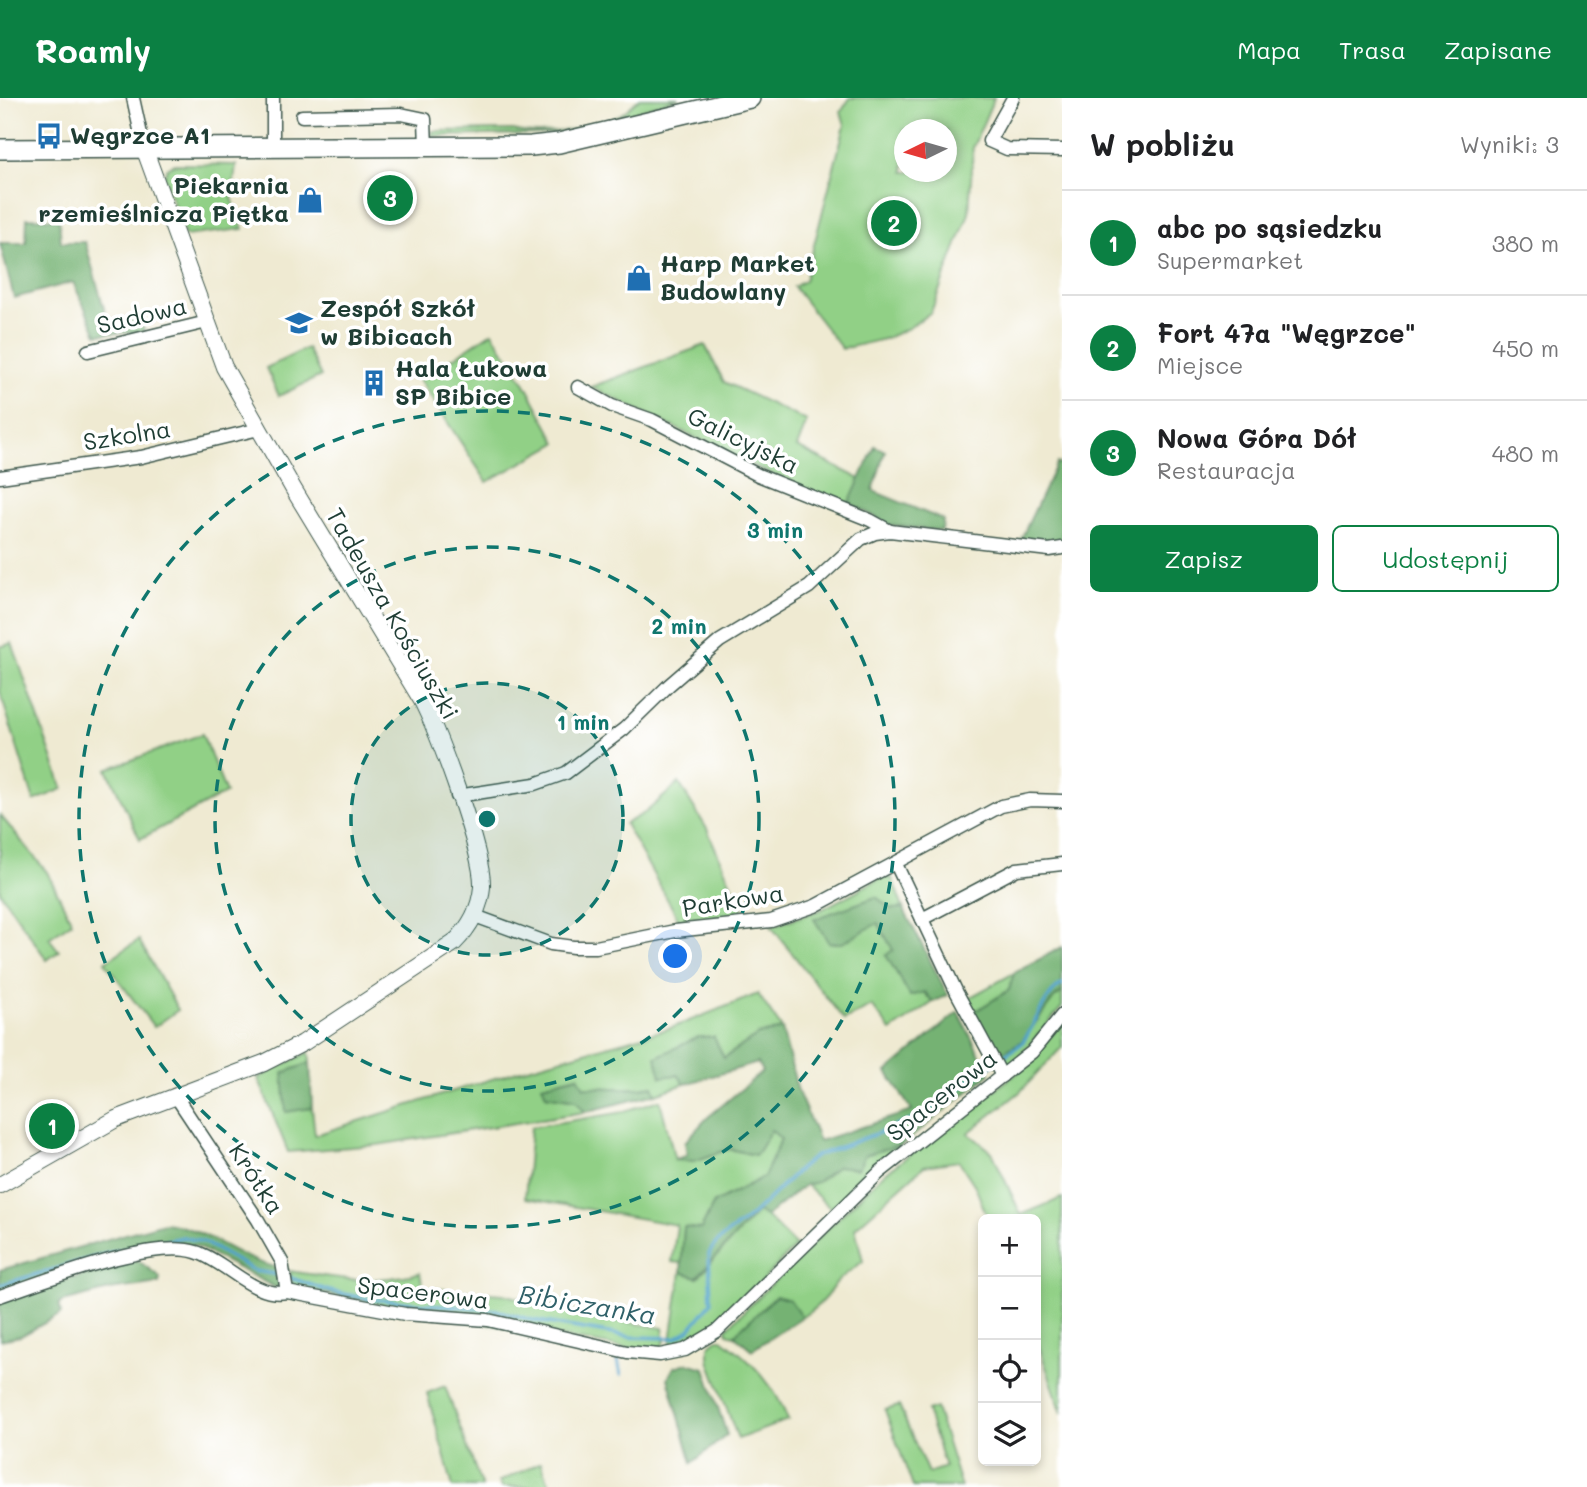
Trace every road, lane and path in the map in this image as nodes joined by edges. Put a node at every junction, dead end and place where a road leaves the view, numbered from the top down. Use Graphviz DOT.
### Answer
graph roads {
  1 [pos="133,98"];
  2 [pos="273,98"];
  3 [pos="750,98"];
  4 [pos="1013,98"];
  5 [pos="721,102"];
  6 [pos="302,117"];
  7 [pos="144,148"];
  8 [pos="426,148"];
  9 [pos="0,149"];
  10 [pos="274,149"];
  11 [pos="1062,150"];
  12 [pos="207,322"];
  13 [pos="88,351"];
  14 [pos="578,387"];
  15 [pos="259,429"];
  16 [pos="0,477"];
  17 [pos="890,531"];
  18 [pos="1062,548"];
  19 [pos="457,796"];
  20 [pos="1062,801"];
  21 [pos="896,864"];
  22 [pos="1062,864"];
  23 [pos="475,916"];
  24 [pos="922,919"];
  25 [pos="1062,1015"];
  26 [pos="1000,1073"];
  27 [pos="175,1095"];
  28 [pos="0,1185"];
  29 [pos="286,1282"];
  30 [pos="0,1296"];
  1 -- 7 [label="street"];
  2 -- 10 [label="street"];
  3 -- 5 [label="main road"];
  4 -- 11 [label="street"];
  5 -- 8 [label="main road"];
  6 -- 8 [label="street"];
  7 -- 9 [label="main road"];
  7 -- 10 [label="main road"];
  7 -- 12 [label="street, Tadeusza Kościuszki"];
  8 -- 10 [label="main road"];
  12 -- 13 [label="street, Sadowa"];
  12 -- 15 [label="street, Tadeusza Kościuszki"];
  14 -- 17 [label="street, Galicyjska"];
  15 -- 16 [label="street, Szkolna"];
  15 -- 19 [label="street, Tadeusza Kościuszki"];
  17 -- 18 [label="street, Galicyjska"];
  17 -- 19 [label="street, Galicyjska"];
  19 -- 23 [label="street, Tadeusza Kościuszki"];
  20 -- 21 [label="street, Parkowa"];
  21 -- 23 [label="street, Parkowa"];
  21 -- 24 [label="street"];
  22 -- 24 [label="street"];
  23 -- 27 [label="street, Tadeusza Kościuszki"];
  24 -- 26 [label="street"];
  25 -- 26 [label="street, Spacerowa"];
  26 -- 29 [label="street, Spacerowa"];
  27 -- 28 [label="street, Tadeusza Kościuszki"];
  27 -- 29 [label="street, Krótka"];
  29 -- 30 [label="street, Spacerowa"];
}
